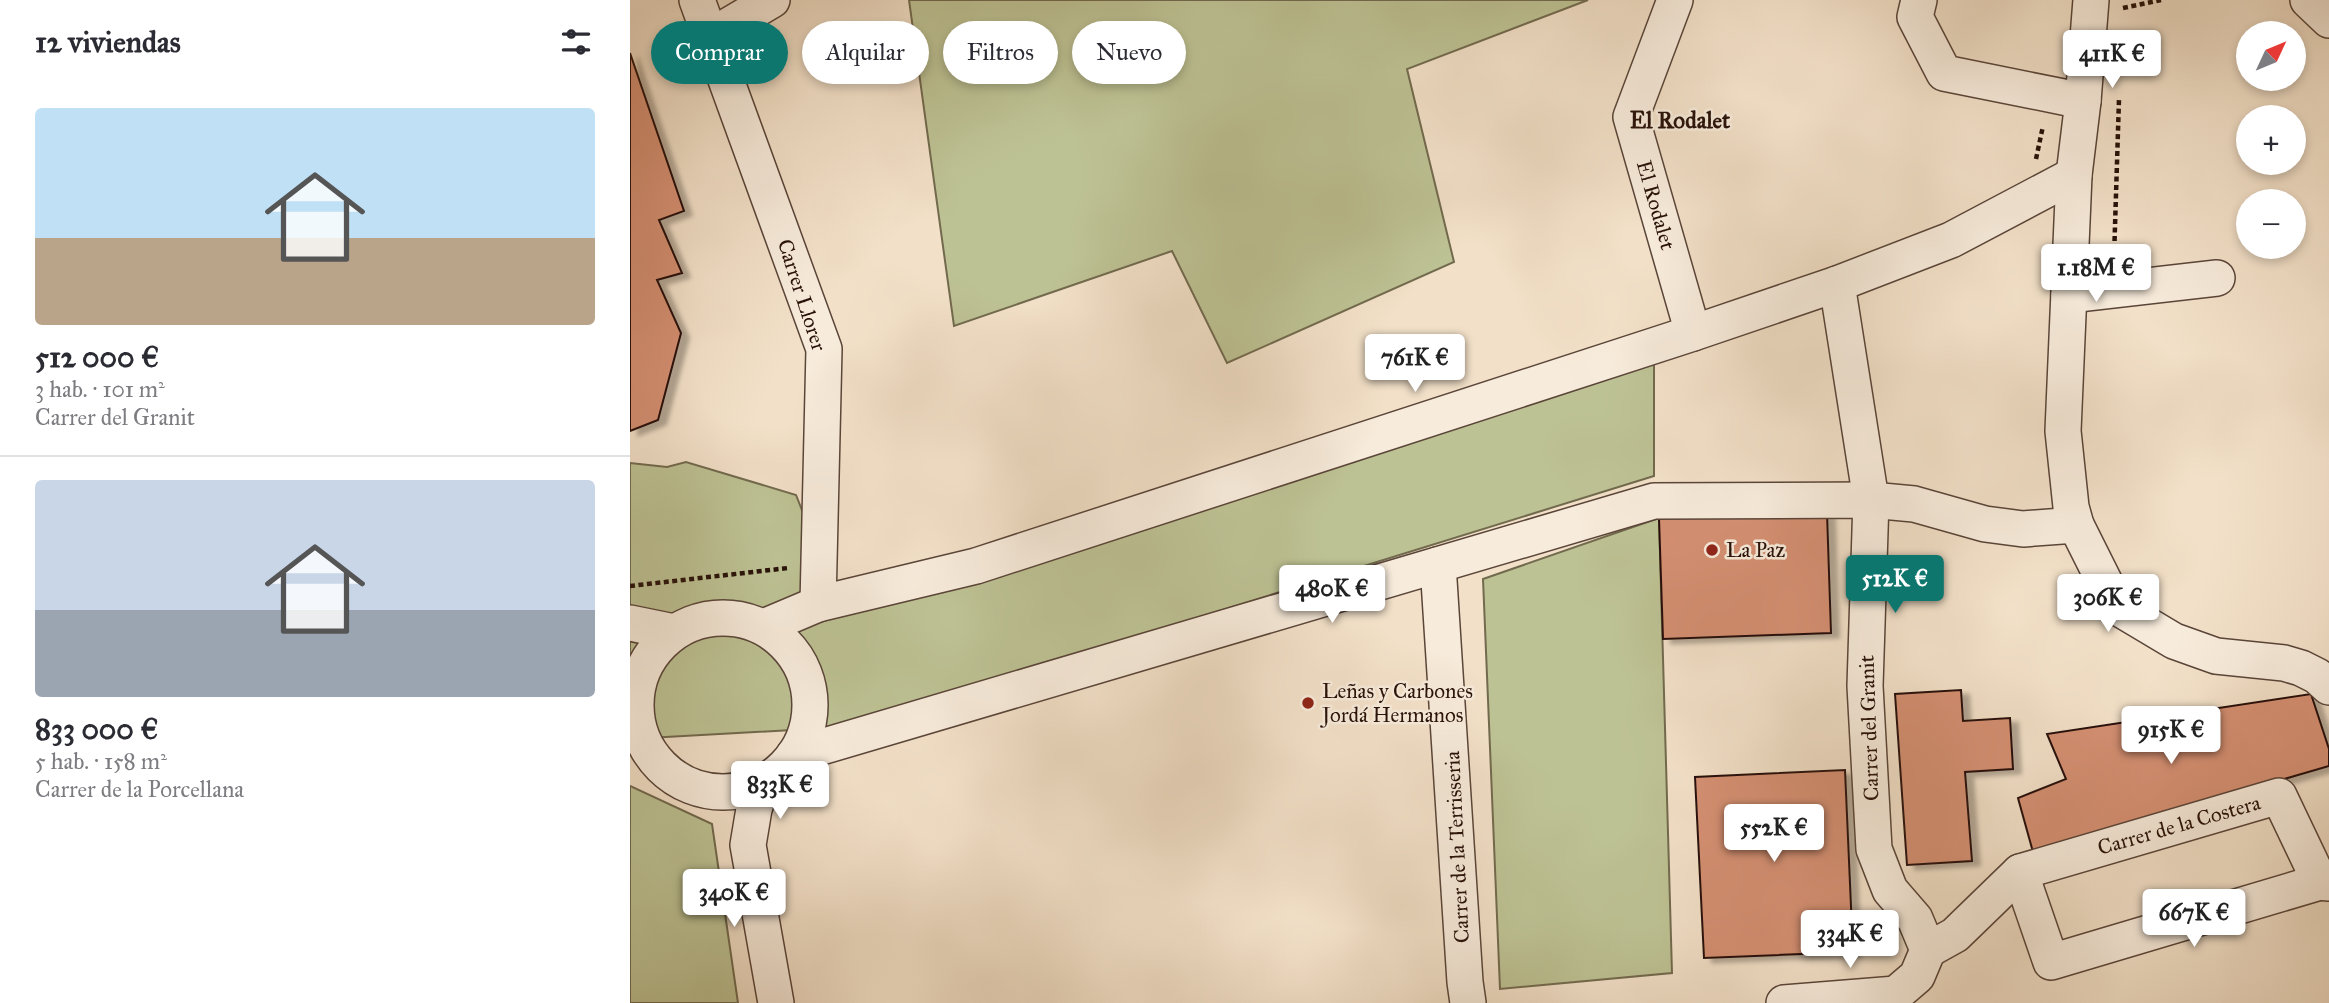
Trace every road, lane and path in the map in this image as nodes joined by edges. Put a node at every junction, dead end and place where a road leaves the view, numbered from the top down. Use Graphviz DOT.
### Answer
graph roads {
  1 [pos="697,0"];
  2 [pos="772,0"];
  3 [pos="1675,0"];
  4 [pos="1919,0"];
  5 [pos="2123,0"];
  6 [pos="2161,0"];
  7 [pos="2308,0"];
  8 [pos="2107,4"];
  9 [pos="2122,20"];
  10 [pos="2329,20"];
  11 [pos="705,21"];
  12 [pos="736,21"];
  13 [pos="728,84"];
  14 [pos="2049,94"];
  15 [pos="2119,95"];
  16 [pos="2083,101"];
  17 [pos="2034,171"];
  18 [pos="2074,174"];
  19 [pos="2217,278"];
  20 [pos="1837,284"];
  21 [pos="2112,290"];
  22 [pos="2069,295"];
  23 [pos="1693,333"];
  24 [pos="1871,500"];
  25 [pos="2076,525"];
  26 [pos="818,565"];
  27 [pos="1438,565"];
  28 [pos="630,586"];
  29 [pos="818,604"];
  30 [pos="630,623"];
  31 [pos="766,626"];
  32 [pos="674,632"];
  33 [pos="2329,687"];
  34 [pos="636,738"];
  35 [pos="794,755"];
  36 [pos="762,785"];
  37 [pos="705,790"];
  38 [pos="748,845"];
  39 [pos="2020,872"];
  40 [pos="2325,883"];
  41 [pos="1928,950"];
  42 [pos="776,1003"];
  43 [pos="1468,1003"];
  44 [pos="1784,1003"];
  1 -- 11 [label="street, Carrer Llorer"];
  2 -- 12 [label="street"];
  3 -- 23 [label="street, El Rodalet"];
  4 -- 14 [label="street"];
  5 -- 8 [label="path"];
  6 -- 8 [label="path"];
  7 -- 10 [label="street"];
  8 -- 9 [label="path"];
  8 -- 16 [label="street"];
  13 -- 26 [label="street, Carrer Llorer"];
  14 -- 16 [label="street"];
  14 -- 17 [label="path"];
  15 -- 21 [label="path"];
  16 -- 18 [label="street"];
  18 -- 20 [label="street"];
  18 -- 22 [label="street"];
  19 -- 21 [label="street"];
  20 -- 23 [label="street"];
  20 -- 24 [label="street, Carrer del Granit"];
  21 -- 22 [label="street"];
  22 -- 25 [label="street"];
  23 -- 29 [label="street"];
  24 -- 25 [label="street"];
  24 -- 27 [label="street"];
  24 -- 41 [label="street, Carrer del Granit"];
  25 -- 33 [label="street"];
  26 -- 28 [label="path"];
  26 -- 29 [label="street, Carrer Llorer"];
  27 -- 35 [label="street"];
  27 -- 43 [label="street, Carrer de la Terrisseria"];
  29 -- 31 [label="street"];
  30 -- 32 [label="street"];
  31 -- 32 [label="street"];
  31 -- 35 [label="street"];
  32 -- 34 [label="street"];
  34 -- 37 [label="street"];
  35 -- 36 [label="street"];
  36 -- 37 [label="street"];
  36 -- 38 [label="street"];
  37 -- 38 [label="street"];
  38 -- 42 [label="street"];
  39 -- 40 [label="street, Carrer de la Costera"];
  39 -- 40 [label="street"];
  39 -- 41 [label="street"];
  41 -- 44 [label="street"];
}
